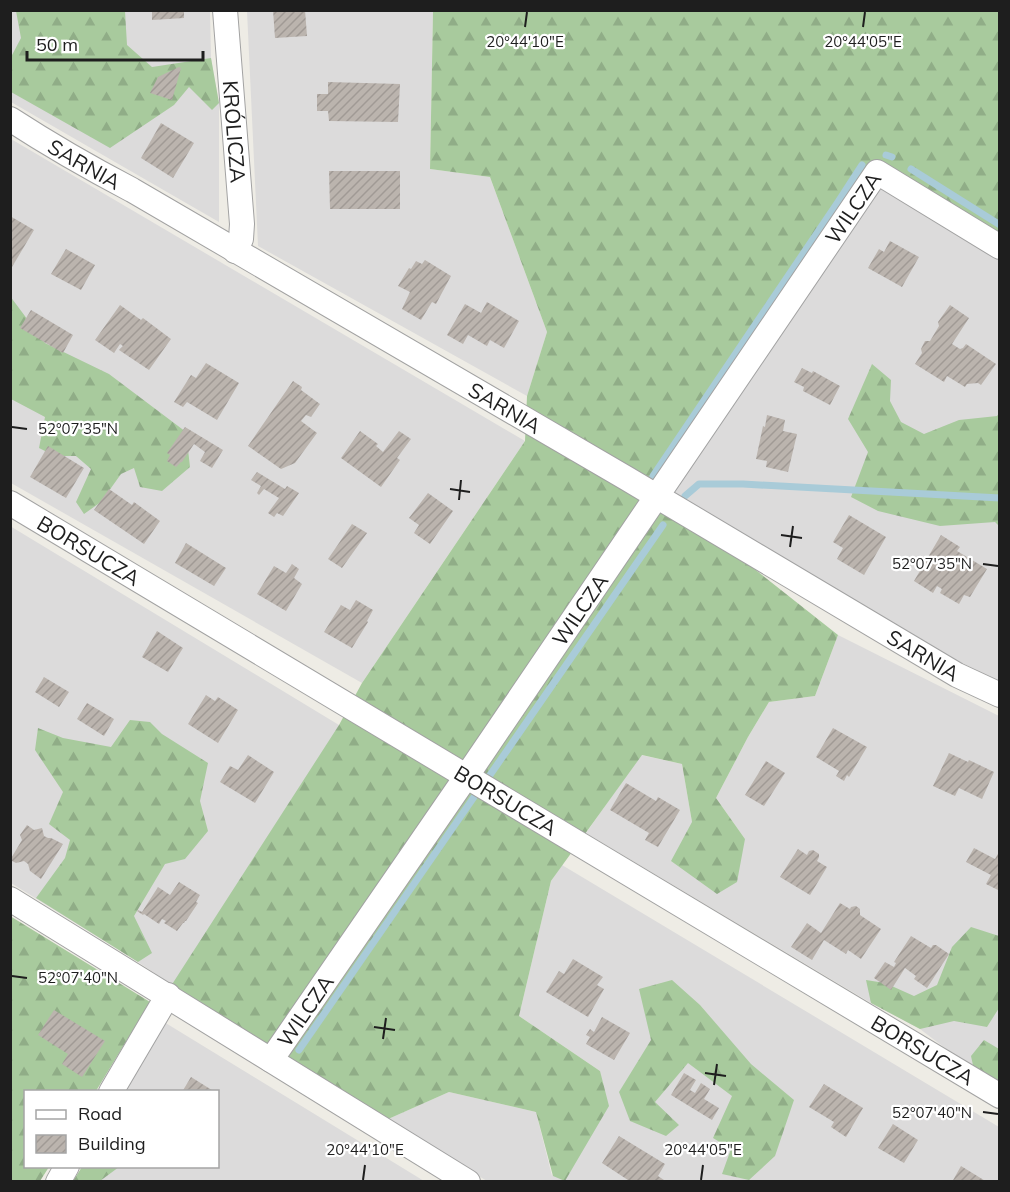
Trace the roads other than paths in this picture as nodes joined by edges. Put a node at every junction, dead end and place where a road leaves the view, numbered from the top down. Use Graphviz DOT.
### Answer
graph roads {
  1 [pos="225,10"];
  2 [pos="10,119"];
  3 [pos="999,247"];
  4 [pos="235,251"];
  5 [pos="656,497"];
  6 [pos="10,503"];
  7 [pos="999,696"];
  8 [pos="466,777"];
  9 [pos="10,899"];
  10 [pos="168,995"];
  11 [pos="271,1060"];
  12 [pos="112,1090"];
  13 [pos="999,1096"];
  14 [pos="66,1168"];
  15 [pos="58,1182"];
  16 [pos="468,1182"];
  1 -- 4 [label="street, KRÓLICZA"];
  2 -- 4 [label="street, SARNIA"];
  3 -- 5 [label="street, WILCZA"];
  4 -- 5 [label="street, SARNIA"];
  5 -- 7 [label="street, SARNIA"];
  5 -- 8 [label="street, WILCZA"];
  6 -- 8 [label="street, BORSUCZA"];
  8 -- 11 [label="street, WILCZA"];
  8 -- 13 [label="street, BORSUCZA"];
  9 -- 10 [label="street"];
  10 -- 11 [label="street"];
  10 -- 12 [label="street"];
  11 -- 16 [label="street"];
  14 -- 15 [label="street"];
}
